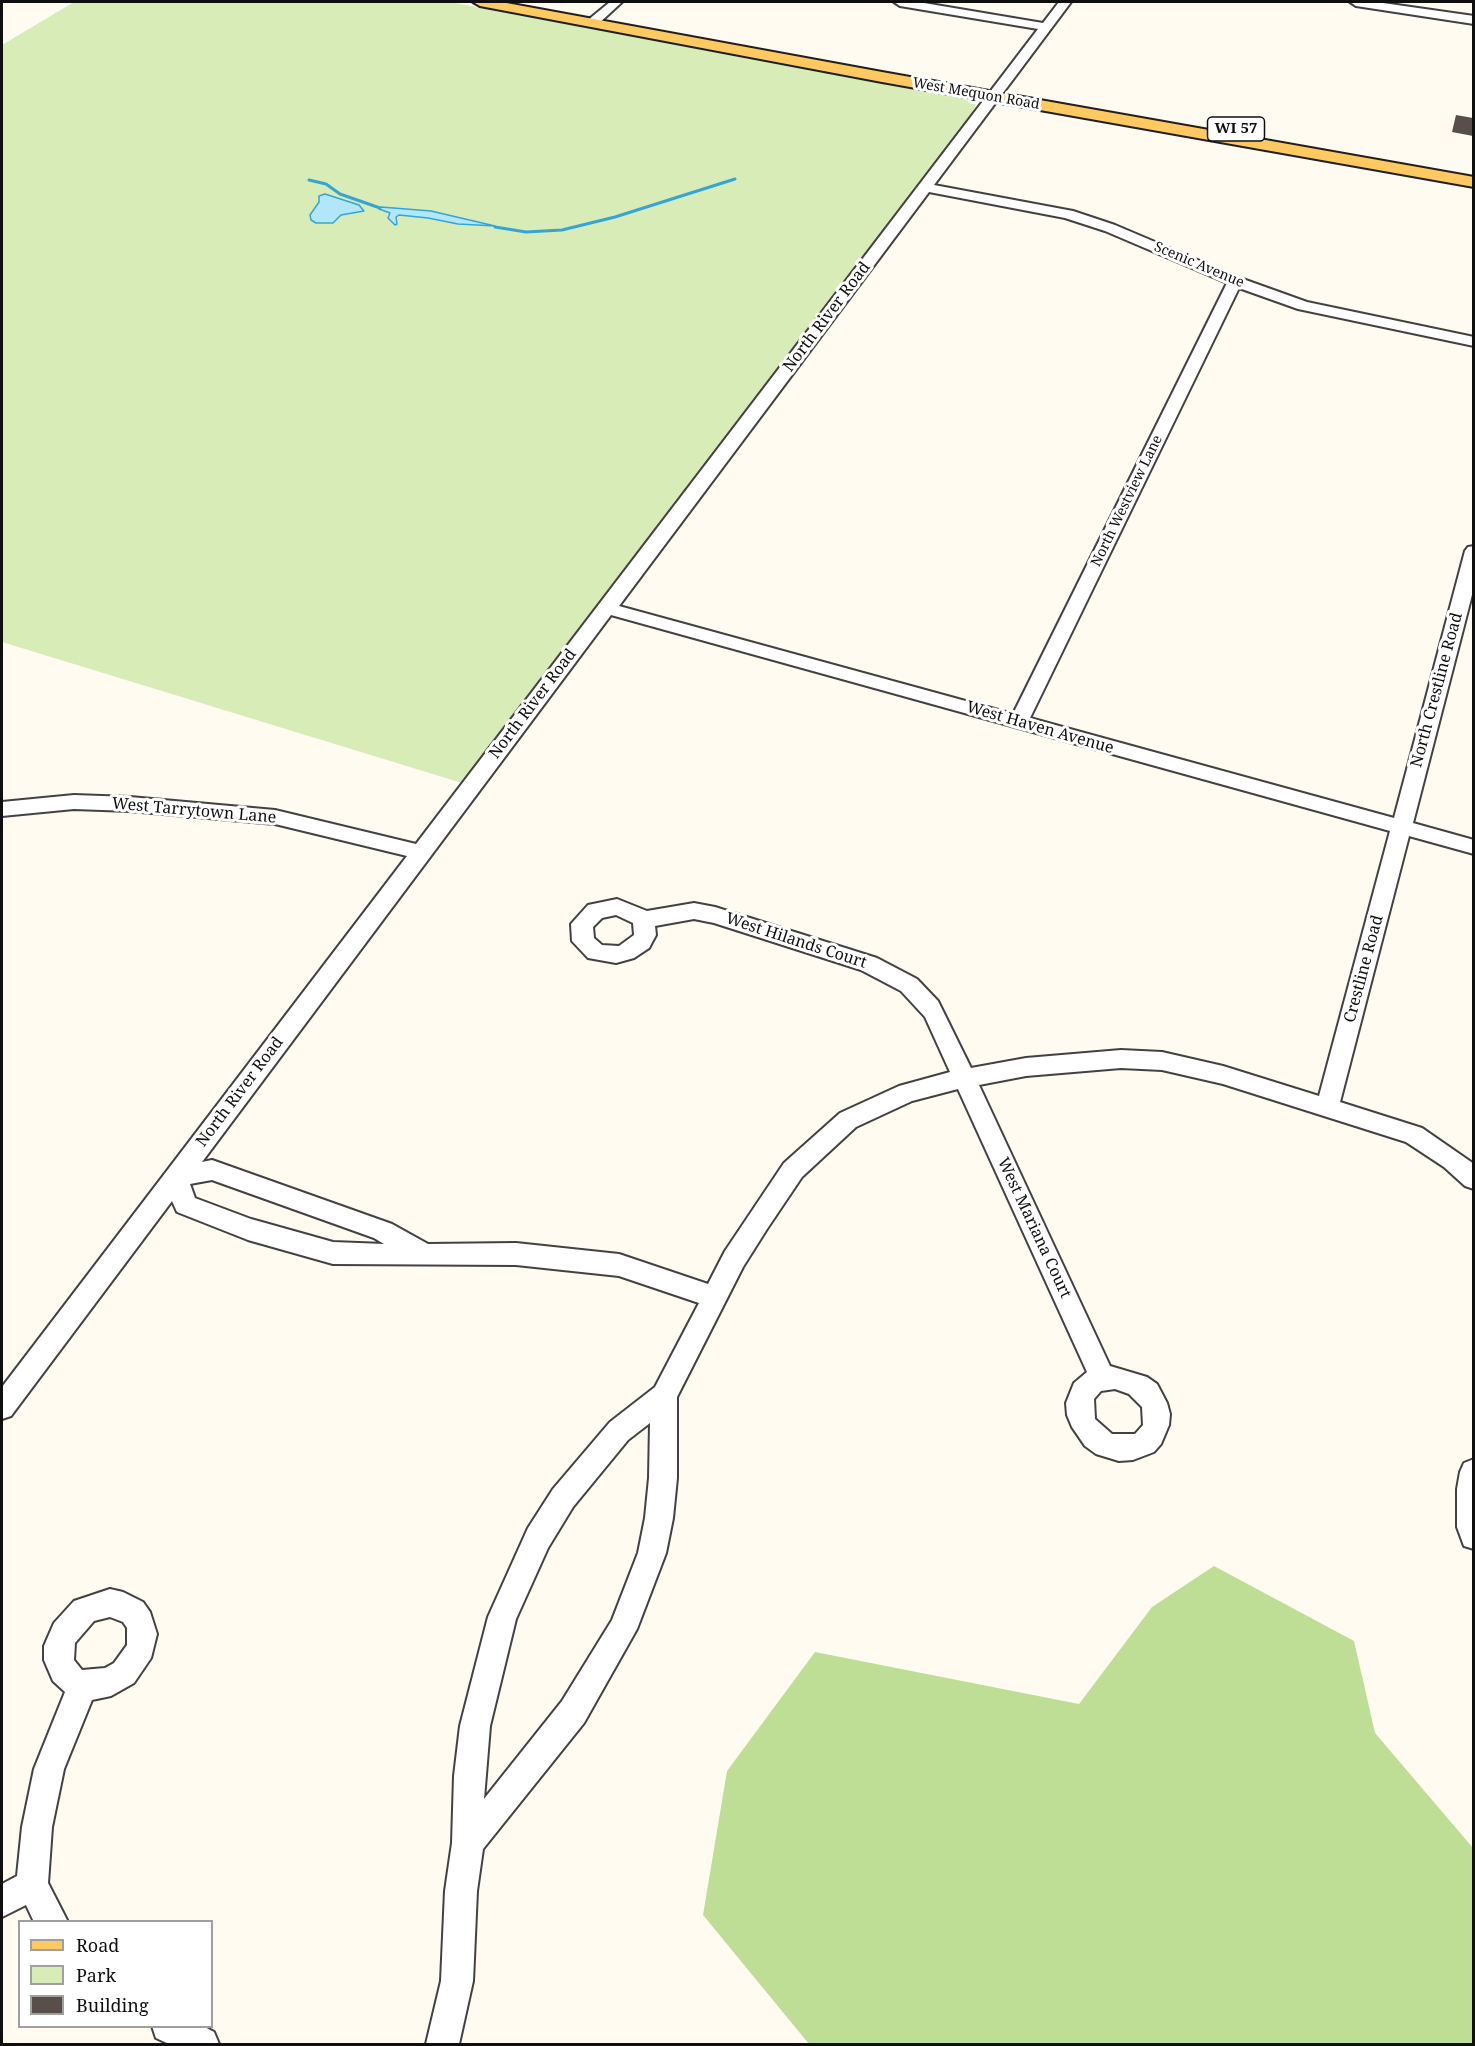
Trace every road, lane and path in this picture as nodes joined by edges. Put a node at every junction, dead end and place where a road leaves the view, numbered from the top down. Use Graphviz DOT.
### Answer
graph roads {
  1 [pos="480,2"];
  2 [pos="535,2"];
  3 [pos="616,2"];
  4 [pos="900,2"];
  5 [pos="1065,2"];
  6 [pos="1356,2"];
  7 [pos="597,19"];
  8 [pos="1473,20"];
  9 [pos="1045,27"];
  10 [pos="995,91"];
  11 [pos="1473,170"];
  12 [pos="1473,182"];
  13 [pos="926,187"];
  14 [pos="1234,281"];
  15 [pos="1473,342"];
  16 [pos="1473,551"];
  17 [pos="606,608"];
  18 [pos="1019,722"];
  19 [pos="2,809"];
  20 [pos="1400,829"];
  21 [pos="1473,847"];
  22 [pos="420,852"];
  23 [pos="643,920"];
  24 [pos="964,1078"];
  25 [pos="1327,1109"];
  26 [pos="175,1177"];
  27 [pos="1473,1179"];
  28 [pos="424,1254"];
  29 [pos="715,1297"];
  30 [pos="1103,1378"];
  31 [pos="664,1396"];
  32 [pos="2,1407"];
  33 [pos="1473,1472"];
  34 [pos="1473,1536"];
  35 [pos="83,1685"];
  36 [pos="468,1843"];
  37 [pos="32,1885"];
  38 [pos="2,1901"];
  39 [pos="51,1920"];
  40 [pos="172,2028"];
  41 [pos="202,2044"];
  42 [pos="442,2044"];
  1 -- 7 [label="main road, West Mequon Road / WI 57"];
  2 -- 7 [label="main road, West Mequon Road / WI 57"];
  3 -- 7 [label="street"];
  4 -- 9 [label="street"];
  5 -- 9 [label="street, North River Road"];
  6 -- 8 [label="street"];
  7 -- 10 [label="main road, West Mequon Road / WI 57"];
  7 -- 10 [label="main road, West Mequon Road / WI 57"];
  9 -- 10 [label="street, North River Road"];
  10 -- 11 [label="main road, West Mequon Road / WI 57"];
  10 -- 12 [label="main road, West Mequon Road / WI 57"];
  10 -- 13 [label="street, North River Road"];
  13 -- 14 [label="street, Scenic Avenue"];
  13 -- 17 [label="street, North River Road"];
  14 -- 15 [label="street, Scenic Avenue"];
  14 -- 18 [label="street, North Westview Lane"];
  16 -- 20 [label="street, North Crestline Road"];
  17 -- 18 [label="street, West Haven Avenue"];
  17 -- 22 [label="street, North River Road"];
  18 -- 20 [label="street, West Haven Avenue"];
  19 -- 22 [label="street, West Tarrytown Lane"];
  20 -- 21 [label="street, West Haven Avenue"];
  20 -- 25 [label="street, Crestline Road"];
  22 -- 26 [label="street, North River Road"];
  23 -- 24 [label="street, West Hilands Court"];
  24 -- 25 [label="street"];
  24 -- 29 [label="street"];
  24 -- 30 [label="street, West Mariana Court"];
  25 -- 27 [label="street"];
  26 -- 28 [label="street"];
  26 -- 28 [label="street"];
  26 -- 32 [label="street, North River Road"];
  28 -- 29 [label="street"];
  29 -- 31 [label="street"];
  31 -- 36 [label="street"];
  31 -- 36 [label="street"];
  33 -- 34 [label="street"];
  35 -- 37 [label="street"];
  36 -- 42 [label="street"];
  37 -- 38 [label="street"];
  37 -- 39 [label="street"];
  40 -- 41 [label="street"];
}
